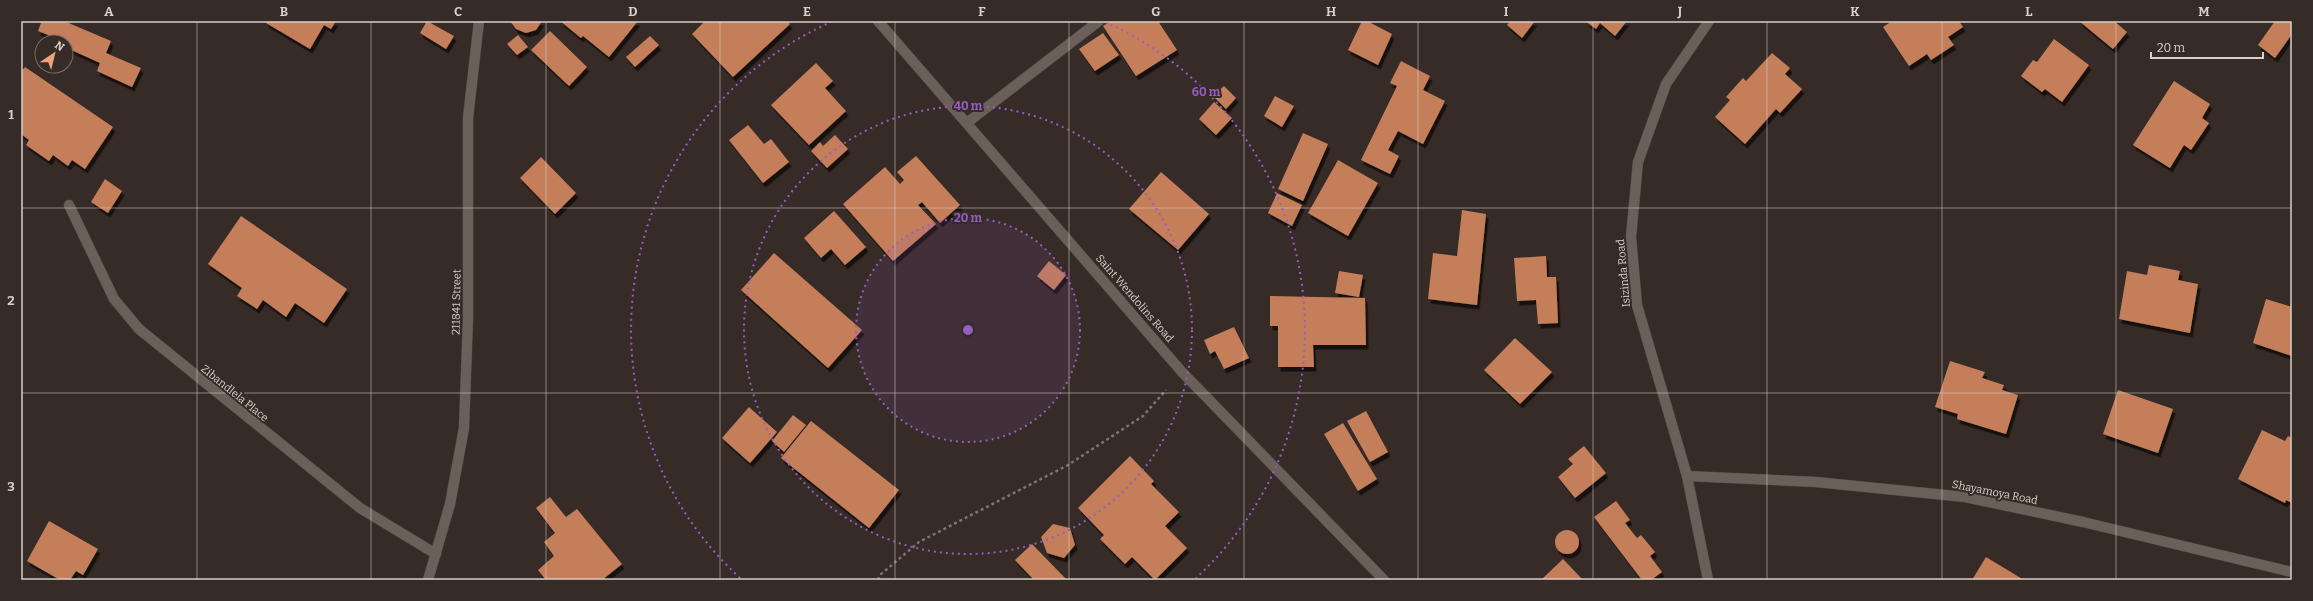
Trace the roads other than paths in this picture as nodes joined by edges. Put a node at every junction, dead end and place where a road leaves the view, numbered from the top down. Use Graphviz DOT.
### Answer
graph roads {
  1 [pos="479,21"];
  2 [pos="878,21"];
  3 [pos="1099,21"];
  4 [pos="1709,21"];
  5 [pos="968,122"];
  6 [pos="69,205"];
  7 [pos="1687,476"];
  8 [pos="436,554"];
  9 [pos="2292,572"];
  10 [pos="428,580"];
  11 [pos="1384,580"];
  12 [pos="1708,580"];
  1 -- 8 [label="street, 211841 Street"];
  2 -- 5 [label="street, Saint Wendolins Road"];
  3 -- 5 [label="street"];
  4 -- 7 [label="street, Isizinda Road"];
  5 -- 11 [label="street, Saint Wendolins Road"];
  6 -- 8 [label="street, Zibandlela Place"];
  7 -- 9 [label="street, Shayamoya Road"];
  7 -- 12 [label="street, Isizinda Road"];
  8 -- 10 [label="street, 211841 Street"];
}
